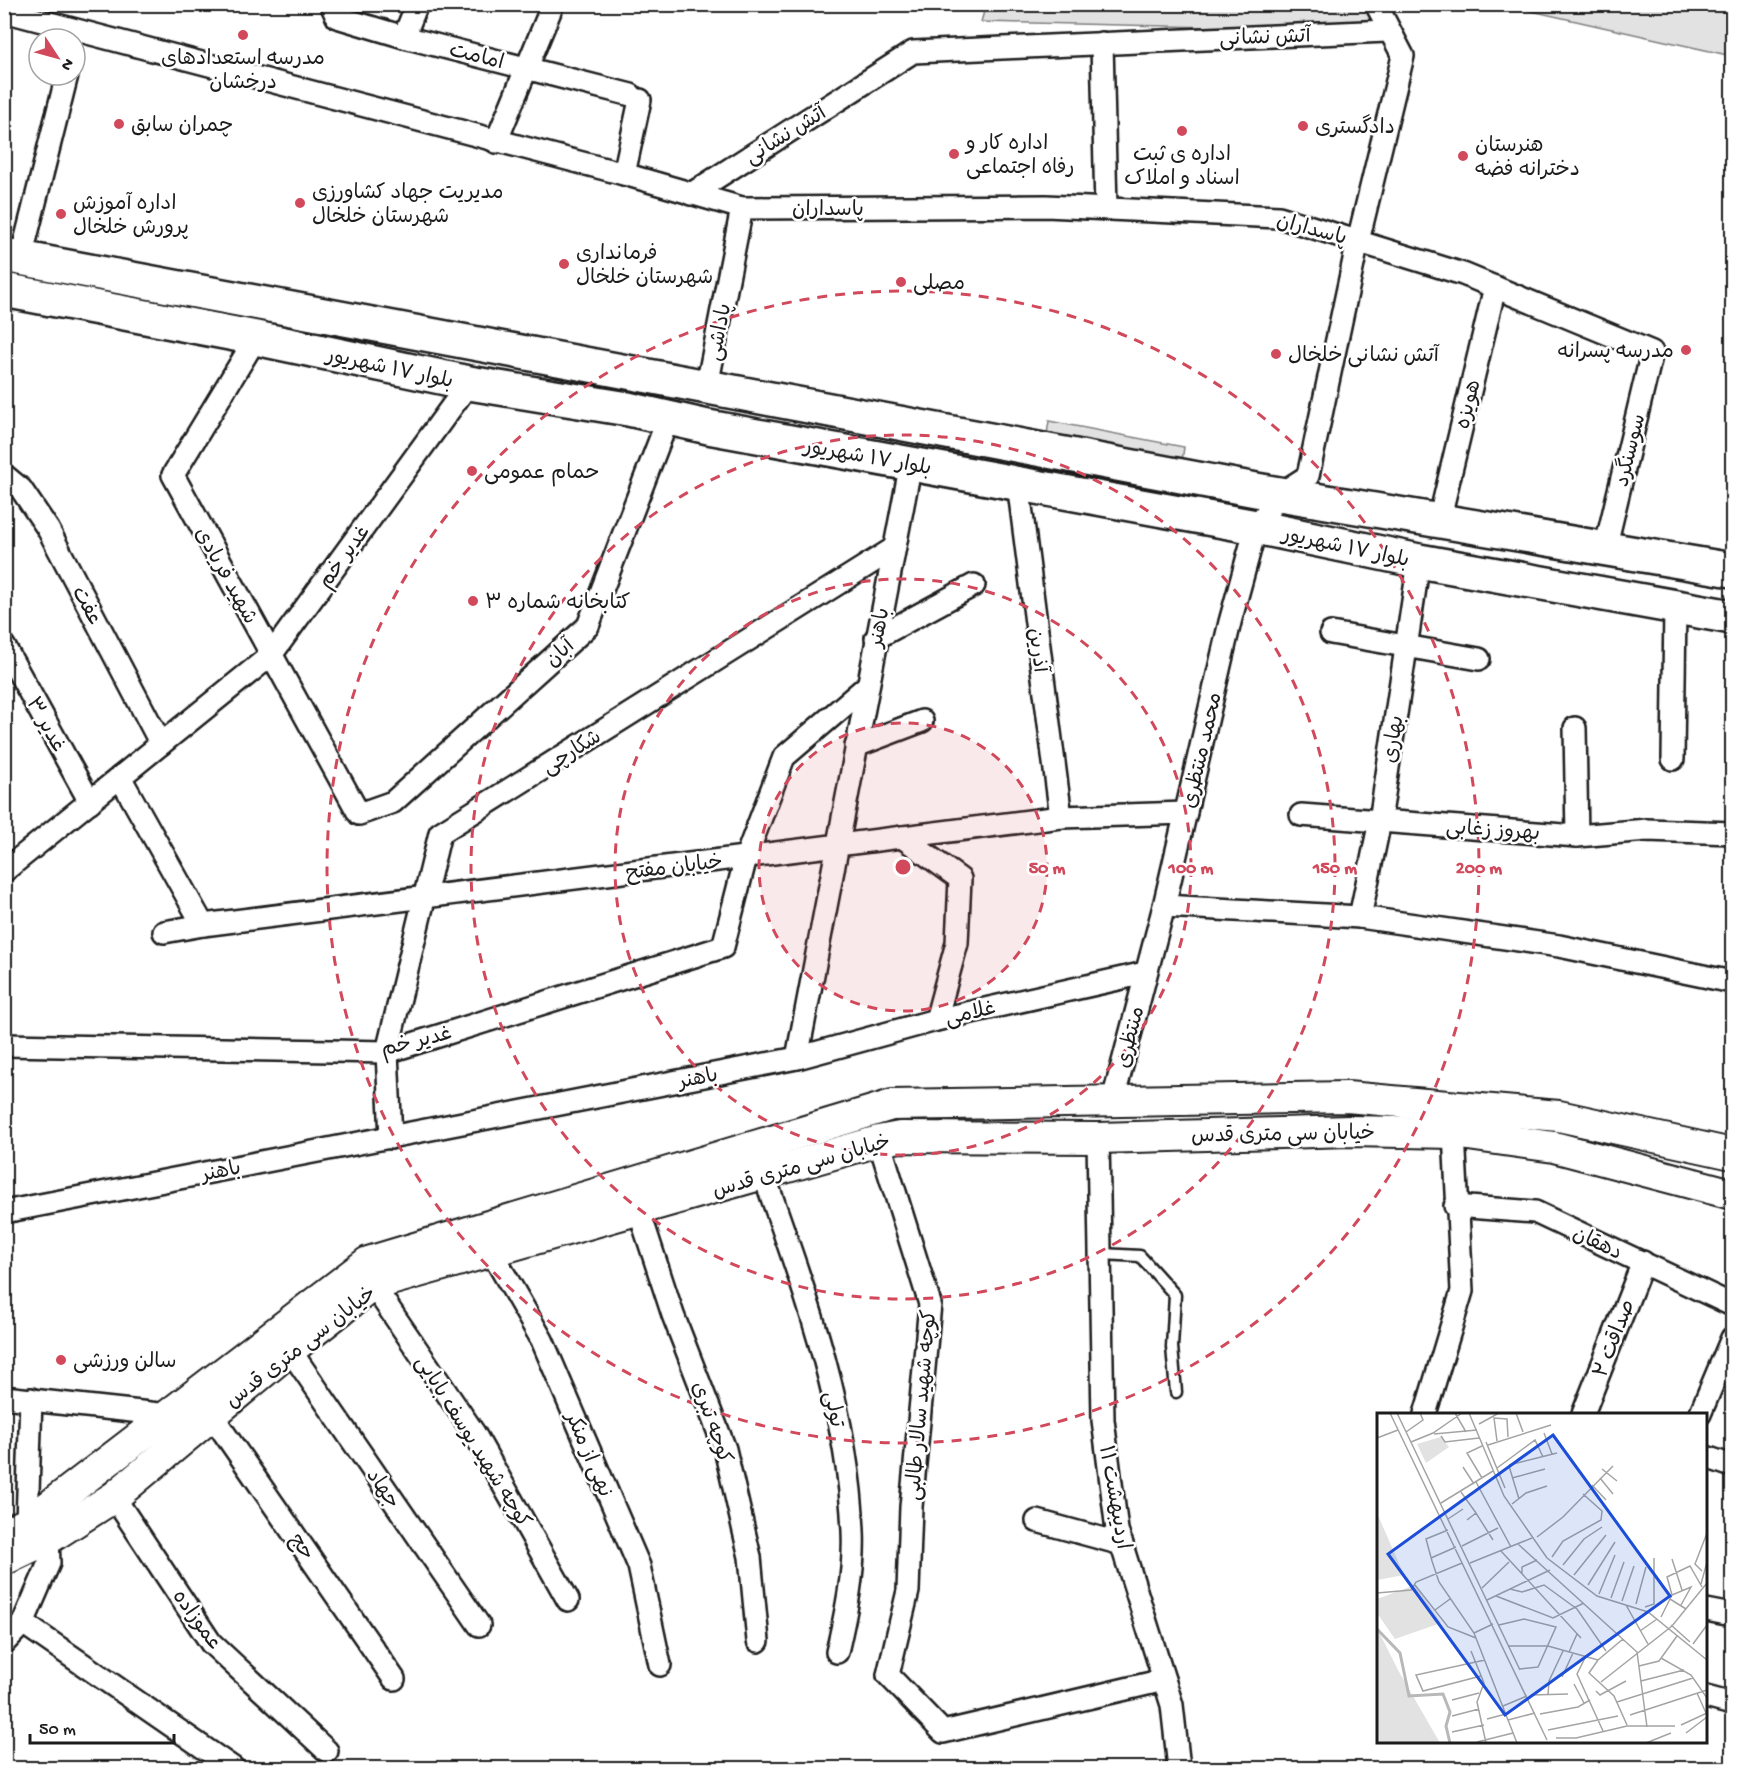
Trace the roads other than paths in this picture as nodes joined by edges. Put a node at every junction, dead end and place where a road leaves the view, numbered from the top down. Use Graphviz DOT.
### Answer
graph roads {
  1 [pos="331,4"];
  2 [pos="417,4"];
  3 [pos="553,4"];
  4 [pos="1376,4"];
  5 [pos="9,10"];
  6 [pos="51,27"];
  7 [pos="1387,31"];
  8 [pos="404,37"];
  9 [pos="87,40"];
  10 [pos="1102,43"];
  11 [pos="525,67"];
  12 [pos="63,87"];
  13 [pos="496,142"];
  14 [pos="624,174"];
  15 [pos="691,194"];
  16 [pos="742,208"];
  17 [pos="1106,209"];
  18 [pos="1358,241"];
  19 [pos="13,257"];
  20 [pos="1495,287"];
  21 [pos="6,294"];
  22 [pos="256,338"];
  23 [pos="1652,352"];
  24 [pos="469,383"];
  25 [pos="712,387"];
  26 [pos="668,419"];
  27 [pos="708,427"];
  28 [pos="993,440"];
  29 [pos="911,463"];
  30 [pos="4,475"];
  31 [pos="976,476"];
  32 [pos="1018,483"];
  33 [pos="1280,494"];
  34 [pos="1438,521"];
  35 [pos="1256,527"];
  36 [pos="892,549"];
  37 [pos="1605,549"];
  38 [pos="1419,561"];
  39 [pos="1732,570"];
  40 [pos="974,585"];
  41 [pos="1675,606"];
  42 [pos="1732,617"];
  43 [pos="1330,633"];
  44 [pos="876,638"];
  45 [pos="4,646"];
  46 [pos="1406,646"];
  47 [pos="271,655"];
  48 [pos="1479,659"];
  49 [pos="867,686"];
  50 [pos="922,721"];
  51 [pos="1575,728"];
  52 [pos="161,744"];
  53 [pos="856,746"];
  54 [pos="1673,759"];
  55 [pos="120,777"];
  56 [pos="90,802"];
  57 [pos="1186,813"];
  58 [pos="359,814"];
  59 [pos="1301,815"];
  60 [pos="1061,818"];
  61 [pos="1380,821"];
  62 [pos="1732,833"];
  63 [pos="1577,836"];
  64 [pos="902,837"];
  65 [pos="838,845"];
  66 [pos="746,857"];
  67 [pos="4,871"];
  68 [pos="425,897"];
  69 [pos="1164,906"];
  70 [pos="1360,917"];
  71 [pos="203,925"];
  72 [pos="164,932"];
  73 [pos="1145,973"];
  74 [pos="1732,982"];
  75 [pos="936,1020"];
  76 [pos="4,1045"];
  77 [pos="387,1052"];
  78 [pos="797,1058"];
  79 [pos="1347,1097"];
  80 [pos="1113,1100"];
  81 [pos="892,1105"];
  82 [pos="1350,1131"];
  83 [pos="1454,1133"];
  84 [pos="391,1138"];
  85 [pos="1098,1138"];
  86 [pos="890,1139"];
  87 [pos="1732,1154"];
  88 [pos="764,1175"];
  89 [pos="1732,1194"];
  90 [pos="1455,1206"];
  91 [pos="639,1211"];
  92 [pos="4,1212"];
  93 [pos="492,1253"];
  94 [pos="1102,1254"];
  95 [pos="1643,1262"];
  96 [pos="373,1286"];
  97 [pos="1732,1305"];
  98 [pos="1732,1338"];
  99 [pos="290,1350"];
  100 [pos="1176,1392"];
  101 [pos="4,1397"];
  102 [pos="31,1399"];
  103 [pos="1425,1413"];
  104 [pos="1583,1413"];
  105 [pos="1700,1413"];
  106 [pos="211,1414"];
  107 [pos="168,1415"];
  108 [pos="1707,1457"];
  109 [pos="1732,1466"];
  110 [pos="114,1497"];
  111 [pos="1036,1521"];
  112 [pos="26,1532"];
  113 [pos="1122,1544"];
  114 [pos="4,1560"];
  115 [pos="568,1600"];
  116 [pos="1707,1610"];
  117 [pos="1732,1615"];
  118 [pos="23,1623"];
  119 [pos="479,1625"];
  120 [pos="758,1641"];
  121 [pos="4,1643"];
  122 [pos="837,1652"];
  123 [pos="660,1665"];
  124 [pos="394,1679"];
  125 [pos="1164,1680"];
  126 [pos="1707,1697"];
  127 [pos="1732,1704"];
  128 [pos="327,1751"];
  129 [pos="233,1768"];
  130 [pos="1179,1768"];
  1 -- 8 [label="street, امامت"];
  2 -- 8 [label="street"];
  3 -- 11 [label="street"];
  4 -- 7 [label="street"];
  5 -- 6 [label="street, پاسداران"];
  7 -- 10 [label="street, آتش نشانی"];
  7 -- 18 [label="street"];
  8 -- 11 [label="street, امامت"];
  9 -- 13 [label="street, پاسداران"];
  10 -- 15 [label="street, آتش نشانی"];
  10 -- 17 [label="street"];
  11 -- 13 [label="street"];
  11 -- 14 [label="street, امامت"];
  12 -- 19 [label="street"];
  13 -- 14 [label="street, پاسداران"];
  14 -- 15 [label="street, پاسداران"];
  15 -- 16 [label="street, پاسداران"];
  16 -- 17 [label="street, پاسداران"];
  16 -- 25 [label="street, پاداشی"];
  17 -- 18 [label="street, پاسداران"];
  18 -- 20 [label="street, پاسداران"];
  18 -- 33 [label="street"];
  19 -- 25 [label="main road, بلوار ١٧ شهریور"];
  20 -- 23 [label="street, پاسداران"];
  20 -- 34 [label="street, هویزه"];
  21 -- 22 [label="main road, بلوار ١٧ شهریور"];
  22 -- 24 [label="main road, بلوار ١٧ شهریور"];
  22 -- 47 [label="street, شهید فریادی"];
  23 -- 37 [label="street, سوسنگرد"];
  24 -- 26 [label="main road, بلوار ١٧ شهریور"];
  24 -- 47 [label="street, غدیر خم"];
  25 -- 27 [label="main road"];
  25 -- 28 [label="main road, بلوار ١٧ شهریور"];
  26 -- 27 [label="main road, بلوار ١٧ شهریور"];
  26 -- 58 [label="street, آبان"];
  27 -- 29 [label="main road, بلوار ١٧ شهریور"];
  28 -- 31 [label="main road"];
  28 -- 33 [label="main road, بلوار ١٧ شهریور"];
  29 -- 31 [label="main road, بلوار ١٧ شهریور"];
  29 -- 36 [label="street, باهنر"];
  30 -- 52 [label="street, عفت"];
  31 -- 32 [label="main road, بلوار ١٧ شهریور"];
  32 -- 35 [label="main road, بلوار ١٧ شهریور"];
  32 -- 60 [label="street, آذرین"];
  33 -- 34 [label="main road, بلوار ١٧ شهریور"];
  33 -- 35 [label="street"];
  34 -- 37 [label="main road, بلوار ١٧ شهریور"];
  35 -- 38 [label="main road, بلوار ١٧ شهریور"];
  35 -- 57 [label="street, محمد منتظری"];
  36 -- 44 [label="street, باهنر"];
  36 -- 68 [label="street, شکارچی"];
  37 -- 39 [label="main road, بلوار ١٧ شهریور"];
  38 -- 41 [label="main road, بلوار ١٧ شهریور"];
  38 -- 46 [label="street, بهاری"];
  40 -- 44 [label="street"];
  41 -- 42 [label="main road, بلوار ١٧ شهریور"];
  41 -- 54 [label="street"];
  43 -- 46 [label="street"];
  44 -- 49 [label="street, باهنر"];
  45 -- 56 [label="street, غدیر ۳"];
  46 -- 48 [label="street"];
  46 -- 61 [label="street, بهاری"];
  47 -- 52 [label="street, غدیر خم"];
  47 -- 58 [label="street, شهید فریادی"];
  49 -- 53 [label="street, باهنر"];
  49 -- 66 [label="street"];
  50 -- 53 [label="street"];
  51 -- 63 [label="street"];
  52 -- 55 [label="street, غدیر خم"];
  53 -- 65 [label="street, باهنر"];
  55 -- 56 [label="street, غدیر خم"];
  55 -- 71 [label="street"];
  56 -- 67 [label="street, غدیر خم"];
  57 -- 60 [label="street, خیابان مفتح"];
  57 -- 69 [label="street, محمد منتظری"];
  59 -- 61 [label="street, بهروز زغابی"];
  60 -- 64 [label="street, خیابان مفتح"];
  61 -- 63 [label="street, بهروز زغابی"];
  61 -- 70 [label="street, بهاری"];
  62 -- 63 [label="street, بهروز زغابی"];
  64 -- 65 [label="street, خیابان مفتح"];
  64 -- 75 [label="street"];
  65 -- 66 [label="street, خیابان مفتح"];
  65 -- 78 [label="street, باهنر"];
  66 -- 68 [label="street, خیابان مفتح"];
  66 -- 77 [label="street, غدیر خم"];
  68 -- 71 [label="street, خیابان مفتح"];
  68 -- 77 [label="street, شکارچی"];
  69 -- 70 [label="street"];
  69 -- 73 [label="street, محمد منتظری"];
  70 -- 74 [label="street"];
  71 -- 72 [label="street, خیابان مفتح"];
  73 -- 75 [label="street, غلامی"];
  73 -- 80 [label="street, منتظری"];
  75 -- 78 [label="street, غلامی"];
  76 -- 77 [label="street, غدیر خم"];
  77 -- 84 [label="street, شکارچی"];
  78 -- 84 [label="street, باهنر"];
  79 -- 80 [label="main road, خیابان سی متری قدس"];
  79 -- 82 [label="main road"];
  79 -- 87 [label="main road, خیابان سی متری قدس"];
  80 -- 81 [label="main road, خیابان سی متری قدس"];
  81 -- 86 [label="main road"];
  81 -- 107 [label="main road, خیابان سی متری قدس"];
  82 -- 83 [label="main road, خیابان سی متری قدس"];
  82 -- 85 [label="main road, خیابان سی متری قدس"];
  83 -- 89 [label="main road, خیابان سی متری قدس"];
  83 -- 90 [label="street"];
  84 -- 92 [label="street, باهنر"];
  85 -- 86 [label="main road, خیابان سی متری قدس"];
  85 -- 94 [label="street, ۱۱ اردیبهشت"];
  86 -- 88 [label="main road, خیابان سی متری قدس"];
  86 -- 125 [label="street, کوچه شهید سالار طالبی"];
  88 -- 91 [label="main road, خیابان سی متری قدس"];
  88 -- 122 [label="street, تولی"];
  90 -- 95 [label="street, دهقان"];
  90 -- 103 [label="street"];
  91 -- 93 [label="main road, خیابان سی متری قدس"];
  91 -- 120 [label="street, کوچه تبری"];
  93 -- 96 [label="main road, خیابان سی متری قدس"];
  93 -- 123 [label="street, نهی از منکر"];
  94 -- 100 [label="lane"];
  94 -- 113 [label="street, ۱۱ اردیبهشت"];
  95 -- 97 [label="street, دهقان"];
  95 -- 104 [label="street, صداقت ۲"];
  96 -- 99 [label="main road, خیابان سی متری قدس"];
  96 -- 115 [label="street, کوچه شهید یوسف بابایی"];
  98 -- 105 [label="street"];
  99 -- 106 [label="main road, خیابان سی متری قدس"];
  99 -- 119 [label="street, جهاد"];
  101 -- 102 [label="street"];
  102 -- 107 [label="street"];
  102 -- 112 [label="street"];
  106 -- 110 [label="main road, خیابان سی متری قدس"];
  106 -- 124 [label="street, حج"];
  107 -- 112 [label="main road, خیابان سی متری قدس"];
  108 -- 109 [label="street"];
  110 -- 112 [label="main road, خیابان سی متری قدس"];
  110 -- 128 [label="street, عموزاده"];
  111 -- 113 [label="street"];
  112 -- 114 [label="main road, خیابان سی متری قدس"];
  112 -- 118 [label="street"];
  113 -- 125 [label="street, ۱۱ اردیبهشت"];
  116 -- 117 [label="street"];
  118 -- 121 [label="street"];
  118 -- 129 [label="street"];
  125 -- 130 [label="street, ۱۱ اردیبهشت"];
  126 -- 127 [label="street"];
}
